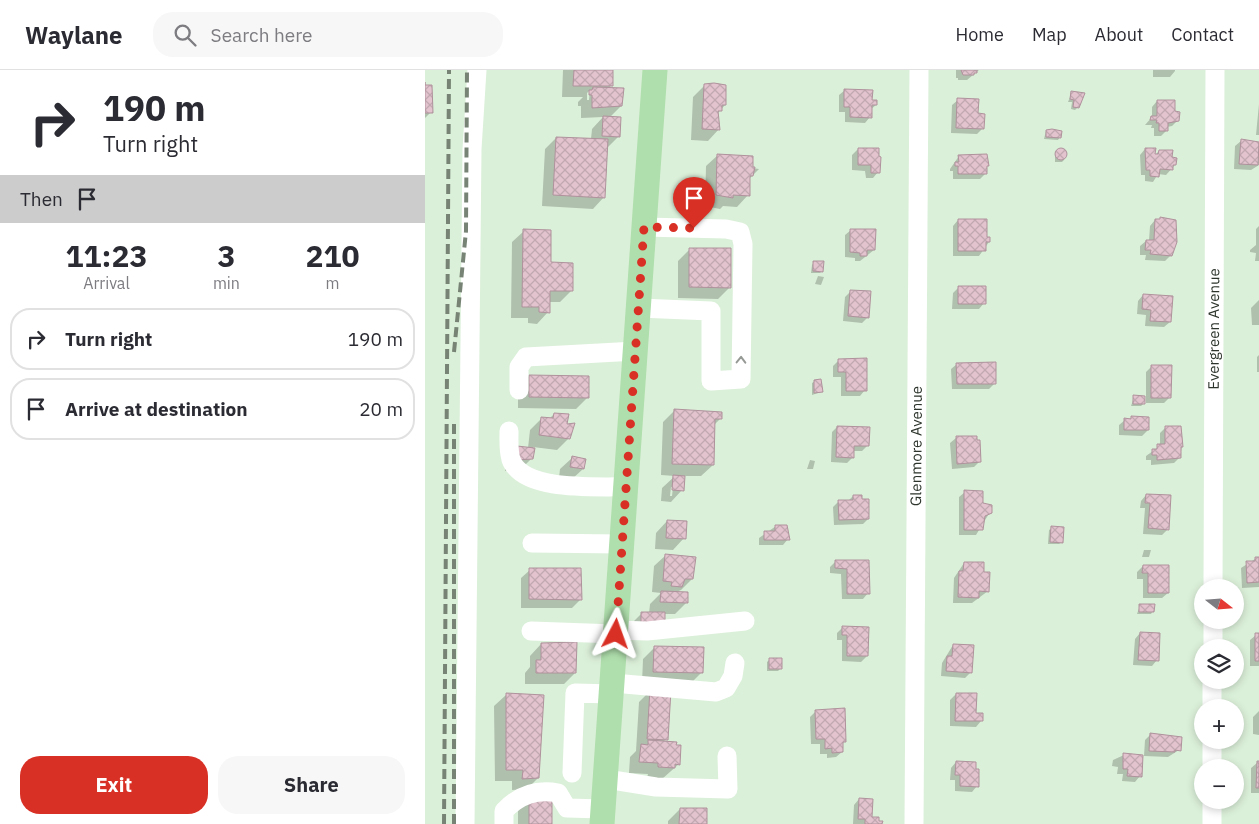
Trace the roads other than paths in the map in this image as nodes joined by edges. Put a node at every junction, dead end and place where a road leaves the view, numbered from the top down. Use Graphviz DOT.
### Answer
graph roads {
  1 [pos="477,70"];
  2 [pos="655,70"];
  3 [pos="919,70"];
  4 [pos="1215,70"];
  5 [pos="644,227"];
  6 [pos="639,308"];
  7 [pos="636,351"];
  8 [pos="519,390"];
  9 [pos="509,431"];
  10 [pos="626,487"];
  11 [pos="532,543"];
  12 [pos="622,544"];
  13 [pos="1213,579"];
  14 [pos="745,621"];
  15 [pos="531,631"];
  16 [pos="616,632"];
  17 [pos="735,663"];
  18 [pos="612,688"];
  19 [pos="727,756"];
  20 [pos="572,773"];
  21 [pos="606,780"];
  22 [pos="1212,809"];
  23 [pos="603,817"];
  24 [pos="465,824"];
  25 [pos="504,824"];
  26 [pos="914,824"];
  27 [pos="1212,824"];
  1 -- 24 [label="street"];
  2 -- 5 [label="main road"];
  3 -- 26 [label="street, Glenmore Avenue"];
  4 -- 13 [label="street, Evergreen Avenue"];
  5 -- 6 [label="main road"];
  6 -- 5 [label="street, one-way"];
  6 -- 7 [label="main road"];
  7 -- 8 [label="street"];
  7 -- 10 [label="main road"];
  9 -- 10 [label="street"];
  10 -- 12 [label="main road"];
  11 -- 12 [label="street"];
  12 -- 16 [label="main road"];
  14 -- 16 [label="street"];
  15 -- 16 [label="street"];
  16 -- 18 [label="main road"];
  17 -- 18 [label="street"];
  18 -- 20 [label="street"];
  18 -- 21 [label="main road"];
  19 -- 21 [label="street"];
  21 -- 23 [label="main road"];
  22 -- 27 [label="street"];
  23 -- 25 [label="street"];
}
